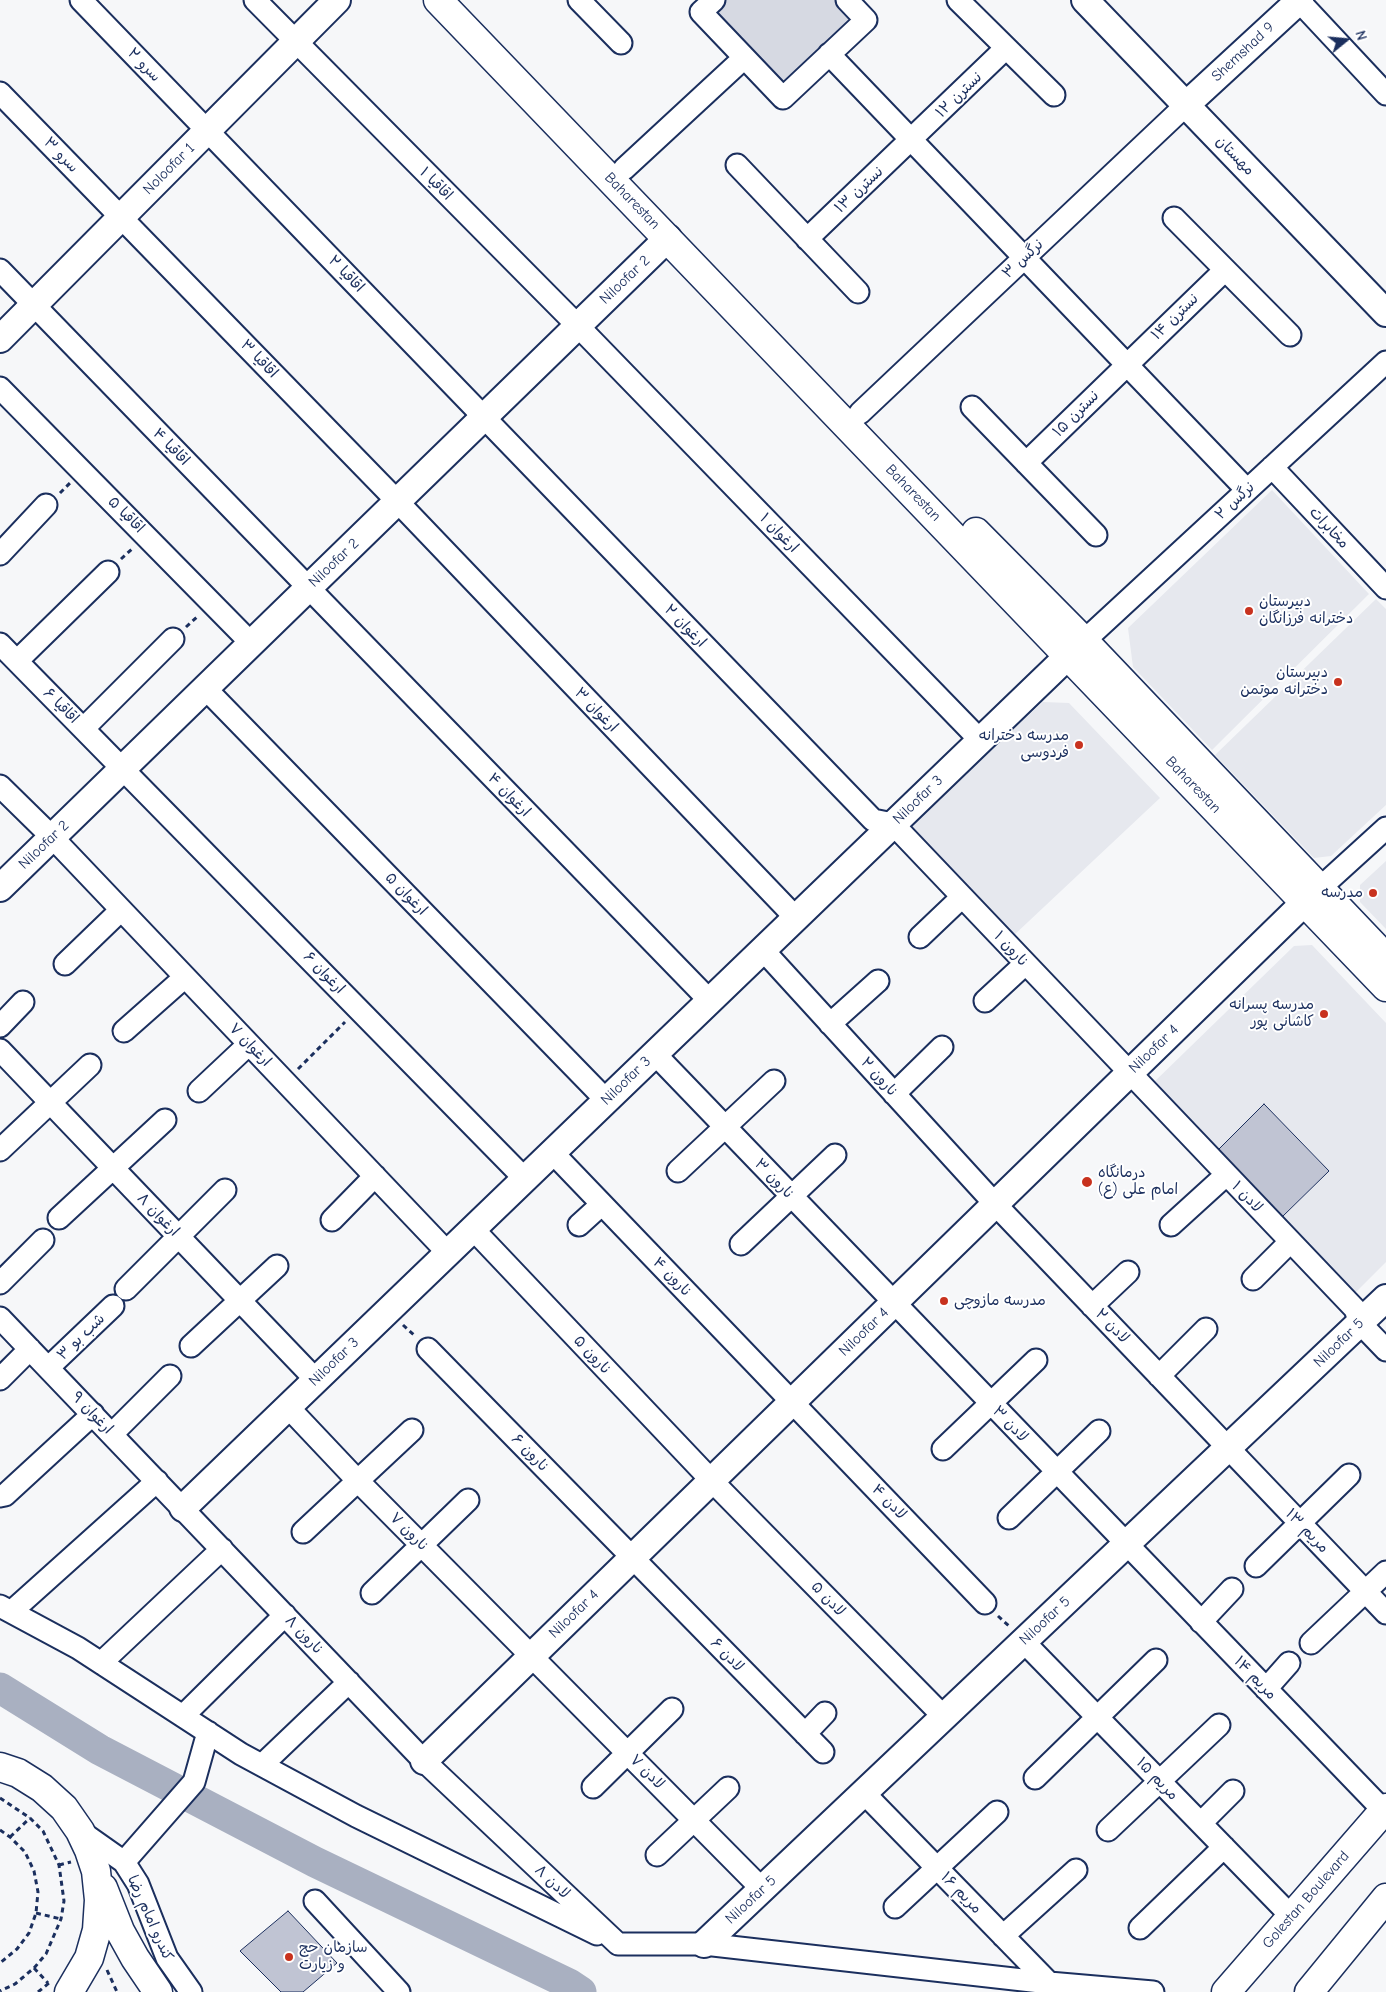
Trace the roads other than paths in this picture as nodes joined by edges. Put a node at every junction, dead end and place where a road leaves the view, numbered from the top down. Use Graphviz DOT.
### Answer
graph roads {
  1 [pos="81,0"];
  2 [pos="255,0"];
  3 [pos="337,0"];
  4 [pos="438,0"];
  5 [pos="460,0"];
  6 [pos="578,0"];
  7 [pos="714,0"];
  8 [pos="847,0"];
  9 [pos="958,0"];
  10 [pos="1085,0"];
  11 [pos="1299,1"];
  12 [pos="295,42"];
  13 [pos="621,43"];
  14 [pos="1006,48"];
  15 [pos="829,54"];
  16 [pos="744,58"];
  17 [pos="0,92"];
  18 [pos="1386,94"];
  19 [pos="1054,95"];
  20 [pos="1186,105"];
  21 [pos="208,130"];
  22 [pos="911,141"];
  23 [pos="737,165"];
  24 [pos="624,169"];
  25 [pos="122,217"];
  26 [pos="1174,218"];
  27 [pos="668,238"];
  28 [pos="807,238"];
  29 [pos="1024,258"];
  30 [pos="0,270"];
  31 [pos="1225,270"];
  32 [pos="858,292"];
  33 [pos="33,305"];
  34 [pos="1386,313"];
  35 [pos="578,326"];
  36 [pos="1290,334"];
  37 [pos="0,339"];
  38 [pos="1386,362"];
  39 [pos="1126,365"];
  40 [pos="0,388"];
  41 [pos="972,407"];
  42 [pos="860,413"];
  43 [pos="483,418"];
  44 [pos="1026,463"];
  45 [pos="1272,467"];
  46 [pos="1247,490"];
  47 [pos="397,501"];
  48 [pos="46,505"];
  49 [pos="1096,535"];
  50 [pos="0,554"];
  51 [pos="108,572"];
  52 [pos="308,588"];
  53 [pos="1386,588"];
  54 [pos="173,639"];
  55 [pos="252,643"];
  56 [pos="0,644"];
  57 [pos="1076,648"];
  58 [pos="16,661"];
  59 [pos="205,688"];
  60 [pos="84,728"];
  61 [pos="980,740"];
  62 [pos="123,768"];
  63 [pos="0,786"];
  64 [pos="893,824"];
  65 [pos="1386,828"];
  66 [pos="52,837"];
  67 [pos="0,888"];
  68 [pos="1312,896"];
  69 [pos="962,897"];
  70 [pos="121,910"];
  71 [pos="796,918"];
  72 [pos="920,937"];
  73 [pos="763,950"];
  74 [pos="1386,958"];
  75 [pos="65,964"];
  76 [pos="1025,964"];
  77 [pos="185,977"];
  78 [pos="878,981"];
  79 [pos="1386,987"];
  80 [pos="985,1000"];
  81 [pos="710,1001"];
  82 [pos="23,1002"];
  83 [pos="830,1024"];
  84 [pos="0,1026"];
  85 [pos="124,1032"];
  86 [pos="249,1044"];
  87 [pos="942,1047"];
  88 [pos="0,1050"];
  89 [pos="655,1054"];
  90 [pos="90,1065"];
  91 [pos="1129,1074"];
  92 [pos="774,1081"];
  93 [pos="199,1091"];
  94 [pos="894,1094"];
  95 [pos="606,1100"];
  96 [pos="51,1104"];
  97 [pos="165,1120"];
  98 [pos="724,1127"];
  99 [pos="0,1150"];
  100 [pos="552,1152"];
  101 [pos="835,1155"];
  102 [pos="114,1168"];
  103 [pos="678,1171"];
  104 [pos="1226,1175"];
  105 [pos="375,1176"];
  106 [pos="526,1178"];
  107 [pos="225,1190"];
  108 [pos="791,1196"];
  109 [pos="995,1204"];
  110 [pos="601,1205"];
  111 [pos="59,1218"];
  112 [pos="332,1220"];
  113 [pos="579,1225"];
  114 [pos="1171,1225"];
  115 [pos="473,1229"];
  116 [pos="178,1236"];
  117 [pos="43,1240"];
  118 [pos="1290,1242"];
  119 [pos="741,1244"];
  120 [pos="448,1253"];
  121 [pos="277,1266"];
  122 [pos="1128,1272"];
  123 [pos="1253,1279"];
  124 [pos="0,1283"];
  125 [pos="126,1289"];
  126 [pos="1386,1298"];
  127 [pos="241,1301"];
  128 [pos="893,1303"];
  129 [pos="113,1306"];
  130 [pos="1092,1306"];
  131 [pos="0,1318"];
  132 [pos="1360,1323"];
  133 [pos="1206,1329"];
  134 [pos="191,1346"];
  135 [pos="30,1349"];
  136 [pos="428,1349"];
  137 [pos="1386,1350"];
  138 [pos="1036,1360"];
  139 [pos="48,1368"];
  140 [pos="170,1376"];
  141 [pos="1158,1376"];
  142 [pos="0,1378"];
  143 [pos="316,1380"];
  144 [pos="793,1401"];
  145 [pos="990,1404"];
  146 [pos="288,1407"];
  147 [pos="93,1414"];
  148 [pos="412,1430"];
  149 [pos="1099,1431"];
  150 [pos="112,1434"];
  151 [pos="1228,1448"];
  152 [pos="944,1449"];
  153 [pos="1056,1472"];
  154 [pos="1349,1476"];
  155 [pos="357,1480"];
  156 [pos="157,1481"];
  157 [pos="712,1481"];
  158 [pos="0,1496"];
  159 [pos="468,1500"];
  160 [pos="183,1508"];
  161 [pos="1009,1518"];
  162 [pos="1300,1523"];
  163 [pos="303,1532"];
  164 [pos="421,1545"];
  165 [pos="1126,1545"];
  166 [pos="222,1549"];
  167 [pos="632,1558"];
  168 [pos="1256,1566"];
  169 [pos="1386,1572"];
  170 [pos="1232,1589"];
  171 [pos="1366,1592"];
  172 [pos="372,1593"];
  173 [pos="986,1603"];
  174 [pos="5,1609"];
  175 [pos="1386,1613"];
  176 [pos="285,1615"];
  177 [pos="1201,1622"];
  178 [pos="1024,1642"];
  179 [pos="1311,1643"];
  180 [pos="532,1656"];
  181 [pos="1156,1660"];
  182 [pos="101,1663"];
  183 [pos="1289,1663"];
  184 [pos="348,1682"];
  185 [pos="1266,1689"];
  186 [pos="672,1710"];
  187 [pos="826,1713"];
  188 [pos="183,1716"];
  189 [pos="944,1717"];
  190 [pos="1097,1717"];
  191 [pos="1219,1725"];
  192 [pos="208,1732"];
  193 [pos="805,1734"];
  194 [pos="823,1752"];
  195 [pos="628,1753"];
  196 [pos="424,1761"];
  197 [pos="262,1765"];
  198 [pos="6,1768"];
  199 [pos="1035,1778"];
  200 [pos="1160,1781"];
  201 [pos="592,1787"];
  202 [pos="728,1788"];
  203 [pos="1232,1791"];
  204 [pos="864,1793"];
  205 [pos="1385,1809"];
  206 [pos="997,1812"];
  207 [pos="694,1820"];
  208 [pos="1200,1823"];
  209 [pos="1108,1830"];
  210 [pos="80,1831"];
  211 [pos="1224,1847"];
  212 [pos="657,1855"];
  213 [pos="124,1862"];
  214 [pos="938,1868"];
  215 [pos="1076,1870"];
  216 [pos="96,1871"];
  217 [pos="762,1889"];
  218 [pos="1386,1898"];
  219 [pos="315,1901"];
  220 [pos="894,1907"];
  221 [pos="1291,1916"];
  222 [pos="1140,1928"];
  223 [pos="1003,1936"];
  224 [pos="618,1944"];
  225 [pos="704,1944"];
  226 [pos="57,1984"];
  227 [pos="1054,1987"];
  228 [pos="158,1992"];
  229 [pos="191,1992"];
  230 [pos="399,1992"];
  231 [pos="1153,1992"];
  232 [pos="1226,1992"];
  233 [pos="1309,1992"];
  1 -- 21 [label="street, سرو ۲"];
  2 -- 12 [label="street, اقاقیا ۱"];
  3 -- 12 [label="street, Noloofar 1"];
  4 -- 27 [label="main road, Baharestan"];
  5 -- 24 [label="main road, Baharestan"];
  6 -- 13 [label="street"];
  7 -- 16 [label="street"];
  8 -- 15 [label="street"];
  9 -- 14 [label="street"];
  10 -- 20 [label="street, مهستان"];
  11 -- 18 [label="street"];
  11 -- 20 [label="street, Shemshad 9"];
  12 -- 21 [label="street, Noloofar 1"];
  12 -- 35 [label="street, اقاقیا ۱"];
  14 -- 19 [label="street"];
  14 -- 22 [label="street, نسترن ۱۲"];
  15 -- 16 [label="street"];
  15 -- 22 [label="street"];
  16 -- 24 [label="street"];
  17 -- 25 [label="street, سرو ۳"];
  20 -- 29 [label="street, نرگس ۳"];
  20 -- 34 [label="street, مهستان"];
  21 -- 25 [label="street, Noloofar 1"];
  21 -- 43 [label="street, اقاقیا ۲"];
  22 -- 28 [label="street, نسترن ۱۳"];
  22 -- 29 [label="street"];
  23 -- 28 [label="street"];
  24 -- 42 [label="main road, Baharestan"];
  25 -- 33 [label="street, Noloofar 1"];
  25 -- 47 [label="street, اقاقیا ۳"];
  26 -- 31 [label="street"];
  27 -- 35 [label="street, Niloofar 2"];
  27 -- 57 [label="main road, Baharestan"];
  28 -- 32 [label="street"];
  29 -- 39 [label="street"];
  29 -- 42 [label="street, نرگس ۳"];
  30 -- 33 [label="street, اقاقیا ۴"];
  31 -- 36 [label="street"];
  31 -- 39 [label="street, نسترن ۱۴"];
  33 -- 37 [label="street, Noloofar 1"];
  33 -- 52 [label="street, اقاقیا ۴"];
  35 -- 43 [label="street, Niloofar 2"];
  35 -- 61 [label="street, ارغوان ۱"];
  38 -- 45 [label="street, نرگس ۲"];
  39 -- 44 [label="street, نسترن ۱۵"];
  39 -- 46 [label="street"];
  40 -- 55 [label="street, اقاقیا ۵"];
  41 -- 44 [label="street"];
  42 -- 57 [label="main road, Baharestan"];
  43 -- 47 [label="street, Niloofar 2"];
  43 -- 64 [label="street, ارغوان ۲"];
  44 -- 49 [label="street"];
  45 -- 46 [label="street, نرگس ۲"];
  45 -- 53 [label="street, مخابرات"];
  46 -- 57 [label="street, نرگس ۲"];
  47 -- 52 [label="street, Niloofar 2"];
  47 -- 71 [label="street, ارغوان ۳"];
  48 -- 50 [label="street"];
  51 -- 58 [label="street"];
  52 -- 55 [label="street, Niloofar 2"];
  52 -- 81 [label="street, ارغوان ۴"];
  54 -- 60 [label="street"];
  55 -- 59 [label="street, Niloofar 2"];
  56 -- 58 [label="street, اقاقیا ۶"];
  57 -- 61 [label="street, Niloofar 3"];
  57 -- 68 [label="main road, Baharestan"];
  58 -- 60 [label="street, اقاقیا ۶"];
  59 -- 62 [label="street, Niloofar 2"];
  59 -- 95 [label="street, ارغوان ۵"];
  60 -- 62 [label="street, اقاقیا ۶"];
  61 -- 64 [label="street, Niloofar 3"];
  62 -- 66 [label="street, Niloofar 2"];
  62 -- 106 [label="street, ارغوان ۶"];
  63 -- 66 [label="street, ارغوان ۷"];
  64 -- 69 [label="street, نارون ۱"];
  64 -- 71 [label="street, Niloofar 3"];
  65 -- 68 [label="street"];
  66 -- 67 [label="street, Niloofar 2"];
  66 -- 70 [label="street, ارغوان ۷"];
  68 -- 74 [label="main road, Baharestan"];
  68 -- 79 [label="main road, Baharestan"];
  68 -- 91 [label="street, Niloofar 4"];
  69 -- 72 [label="street"];
  69 -- 76 [label="street, نارون ۱"];
  70 -- 75 [label="street"];
  70 -- 77 [label="street, ارغوان ۷"];
  71 -- 73 [label="street, Niloofar 3"];
  73 -- 81 [label="street, Niloofar 3"];
  73 -- 83 [label="street, نارون ۲"];
  76 -- 80 [label="street"];
  76 -- 91 [label="street, نارون ۱"];
  77 -- 85 [label="street"];
  77 -- 86 [label="street, ارغوان ۷"];
  78 -- 83 [label="street"];
  81 -- 89 [label="street, Niloofar 3"];
  82 -- 84 [label="street"];
  83 -- 94 [label="street, نارون ۲"];
  86 -- 93 [label="street"];
  86 -- 105 [label="street, ارغوان ۷"];
  87 -- 94 [label="street"];
  88 -- 96 [label="street, ارغوان ۸"];
  89 -- 95 [label="street, Niloofar 3"];
  89 -- 98 [label="street, نارون ۳"];
  90 -- 96 [label="street"];
  91 -- 104 [label="street, لادن ۱"];
  91 -- 109 [label="street, Niloofar 4"];
  92 -- 98 [label="street"];
  94 -- 109 [label="street, نارون ۲"];
  95 -- 100 [label="street, Niloofar 3"];
  96 -- 99 [label="street"];
  96 -- 102 [label="street, ارغوان ۸"];
  97 -- 102 [label="street"];
  98 -- 103 [label="street"];
  98 -- 108 [label="street, نارون ۳"];
  100 -- 106 [label="street, Niloofar 3"];
  100 -- 110 [label="street, نارون ۴"];
  101 -- 108 [label="street"];
  102 -- 111 [label="street"];
  102 -- 116 [label="street, ارغوان ۸"];
  104 -- 114 [label="street"];
  104 -- 118 [label="street, لادن ۱"];
  105 -- 112 [label="street"];
  105 -- 120 [label="street, ارغوان ۷"];
  106 -- 115 [label="street, Niloofar 3"];
  107 -- 116 [label="street"];
  108 -- 119 [label="street"];
  108 -- 128 [label="street, نارون ۳"];
  109 -- 128 [label="street, Niloofar 4"];
  109 -- 130 [label="street, لادن ۲"];
  110 -- 113 [label="street"];
  110 -- 144 [label="street, نارون ۴"];
  115 -- 120 [label="street, Niloofar 3"];
  115 -- 157 [label="street, نارون ۵"];
  116 -- 125 [label="street"];
  116 -- 127 [label="street, ارغوان ۸"];
  117 -- 124 [label="street"];
  118 -- 123 [label="street"];
  118 -- 132 [label="street, لادن ۱"];
  120 -- 143 [label="street, Niloofar 3"];
  121 -- 127 [label="street"];
  122 -- 130 [label="street"];
  126 -- 132 [label="street, Niloofar 5"];
  127 -- 134 [label="street"];
  127 -- 143 [label="street, ارغوان ۸"];
  128 -- 144 [label="street, Niloofar 4"];
  128 -- 145 [label="street, لادن ۳"];
  129 -- 139 [label="street, شب بو ۳"];
  130 -- 141 [label="street, لادن ۲"];
  131 -- 135 [label="street, ارغوان ۹"];
  132 -- 137 [label="street, لادن ۱"];
  132 -- 151 [label="street, Niloofar 5"];
  133 -- 141 [label="street"];
  135 -- 139 [label="street, ارغوان ۹"];
  135 -- 142 [label="street"];
  136 -- 167 [label="street, نارون ۶"];
  138 -- 145 [label="street"];
  139 -- 147 [label="street, ارغوان ۹"];
  140 -- 150 [label="street"];
  141 -- 151 [label="street, لادن ۲"];
  143 -- 146 [label="street, Niloofar 3"];
  144 -- 157 [label="street, Niloofar 4"];
  144 -- 173 [label="street, لادن ۴"];
  145 -- 152 [label="street"];
  145 -- 153 [label="street, لادن ۳"];
  146 -- 155 [label="street, نارون ۷"];
  146 -- 160 [label="street, Niloofar 3"];
  147 -- 150 [label="street, ارغوان ۹"];
  147 -- 158 [label="street"];
  148 -- 155 [label="street"];
  149 -- 153 [label="street"];
  150 -- 156 [label="street, ارغوان ۹"];
  151 -- 162 [label="street, مریم ۱۳"];
  151 -- 165 [label="street, Niloofar 5"];
  153 -- 161 [label="street"];
  153 -- 165 [label="street, لادن ۳"];
  154 -- 162 [label="street"];
  155 -- 163 [label="street"];
  155 -- 164 [label="street, نارون ۷"];
  156 -- 160 [label="street, ارغوان ۹"];
  156 -- 174 [label="street"];
  157 -- 167 [label="street, Niloofar 4"];
  157 -- 189 [label="street, لادن ۵"];
  159 -- 164 [label="street"];
  160 -- 166 [label="street, نارون ۸"];
  162 -- 168 [label="street"];
  162 -- 171 [label="street, مریم ۱۳"];
  164 -- 172 [label="street"];
  164 -- 180 [label="street, نارون ۷"];
  165 -- 177 [label="street, مریم ۱۴"];
  165 -- 178 [label="street, Niloofar 5"];
  166 -- 176 [label="street, نارون ۸"];
  166 -- 182 [label="street"];
  167 -- 180 [label="street, Niloofar 4"];
  167 -- 193 [label="street, لادن ۶"];
  169 -- 171 [label="street"];
  170 -- 177 [label="street"];
  171 -- 175 [label="street, مریم ۱۳"];
  171 -- 179 [label="street"];
  174 -- 182 [label="street"];
  176 -- 184 [label="street, نارون ۸"];
  176 -- 188 [label="street"];
  177 -- 185 [label="street, مریم ۱۴"];
  178 -- 189 [label="street, Niloofar 5"];
  178 -- 190 [label="street, مریم ۱۵"];
  180 -- 195 [label="street, لادن ۷"];
  180 -- 196 [label="street, Niloofar 4"];
  181 -- 190 [label="street"];
  182 -- 188 [label="street"];
  183 -- 185 [label="street"];
  184 -- 196 [label="street, نارون ۸"];
  184 -- 197 [label="street"];
  185 -- 205 [label="street, مریم ۱۴"];
  186 -- 195 [label="street"];
  187 -- 193 [label="street"];
  188 -- 192 [label="street"];
  189 -- 204 [label="street, Niloofar 5"];
  190 -- 199 [label="street"];
  190 -- 200 [label="street, مریم ۱۵"];
  191 -- 200 [label="street"];
  192 -- 197 [label="street"];
  192 -- 213 [label="street"];
  193 -- 194 [label="street, لادن ۶"];
  195 -- 201 [label="street"];
  195 -- 207 [label="street, لادن ۷"];
  196 -- 224 [label="street, لادن ۸"];
  197 -- 224 [label="street"];
  198 -- 210 [label="main road"];
  200 -- 208 [label="street, مریم ۱۵"];
  200 -- 209 [label="street"];
  202 -- 207 [label="street"];
  203 -- 208 [label="street"];
  204 -- 214 [label="street, مریم ۱۶"];
  204 -- 217 [label="street, Niloofar 5"];
  205 -- 221 [label="main road, Golestan Boulevard"];
  206 -- 214 [label="street"];
  207 -- 212 [label="street"];
  207 -- 217 [label="street, لادن ۷"];
  208 -- 211 [label="street, مریم ۱۵"];
  210 -- 213 [label="street, کندرو امام رضا"];
  210 -- 216 [label="main road"];
  211 -- 221 [label="street, مریم ۱۵"];
  211 -- 222 [label="street"];
  213 -- 229 [label="street, کندرو امام رضا"];
  214 -- 220 [label="street"];
  214 -- 223 [label="street, مریم ۱۶"];
  215 -- 223 [label="street"];
  216 -- 226 [label="main road"];
  216 -- 228 [label="main road"];
  217 -- 225 [label="street, Niloofar 5"];
  218 -- 233 [label="main road"];
  219 -- 230 [label="street"];
  221 -- 232 [label="main road, Golestan Boulevard"];
  223 -- 227 [label="street, مریم ۱۶"];
  224 -- 225 [label="street"];
  225 -- 227 [label="street"];
  227 -- 231 [label="street"];
}
